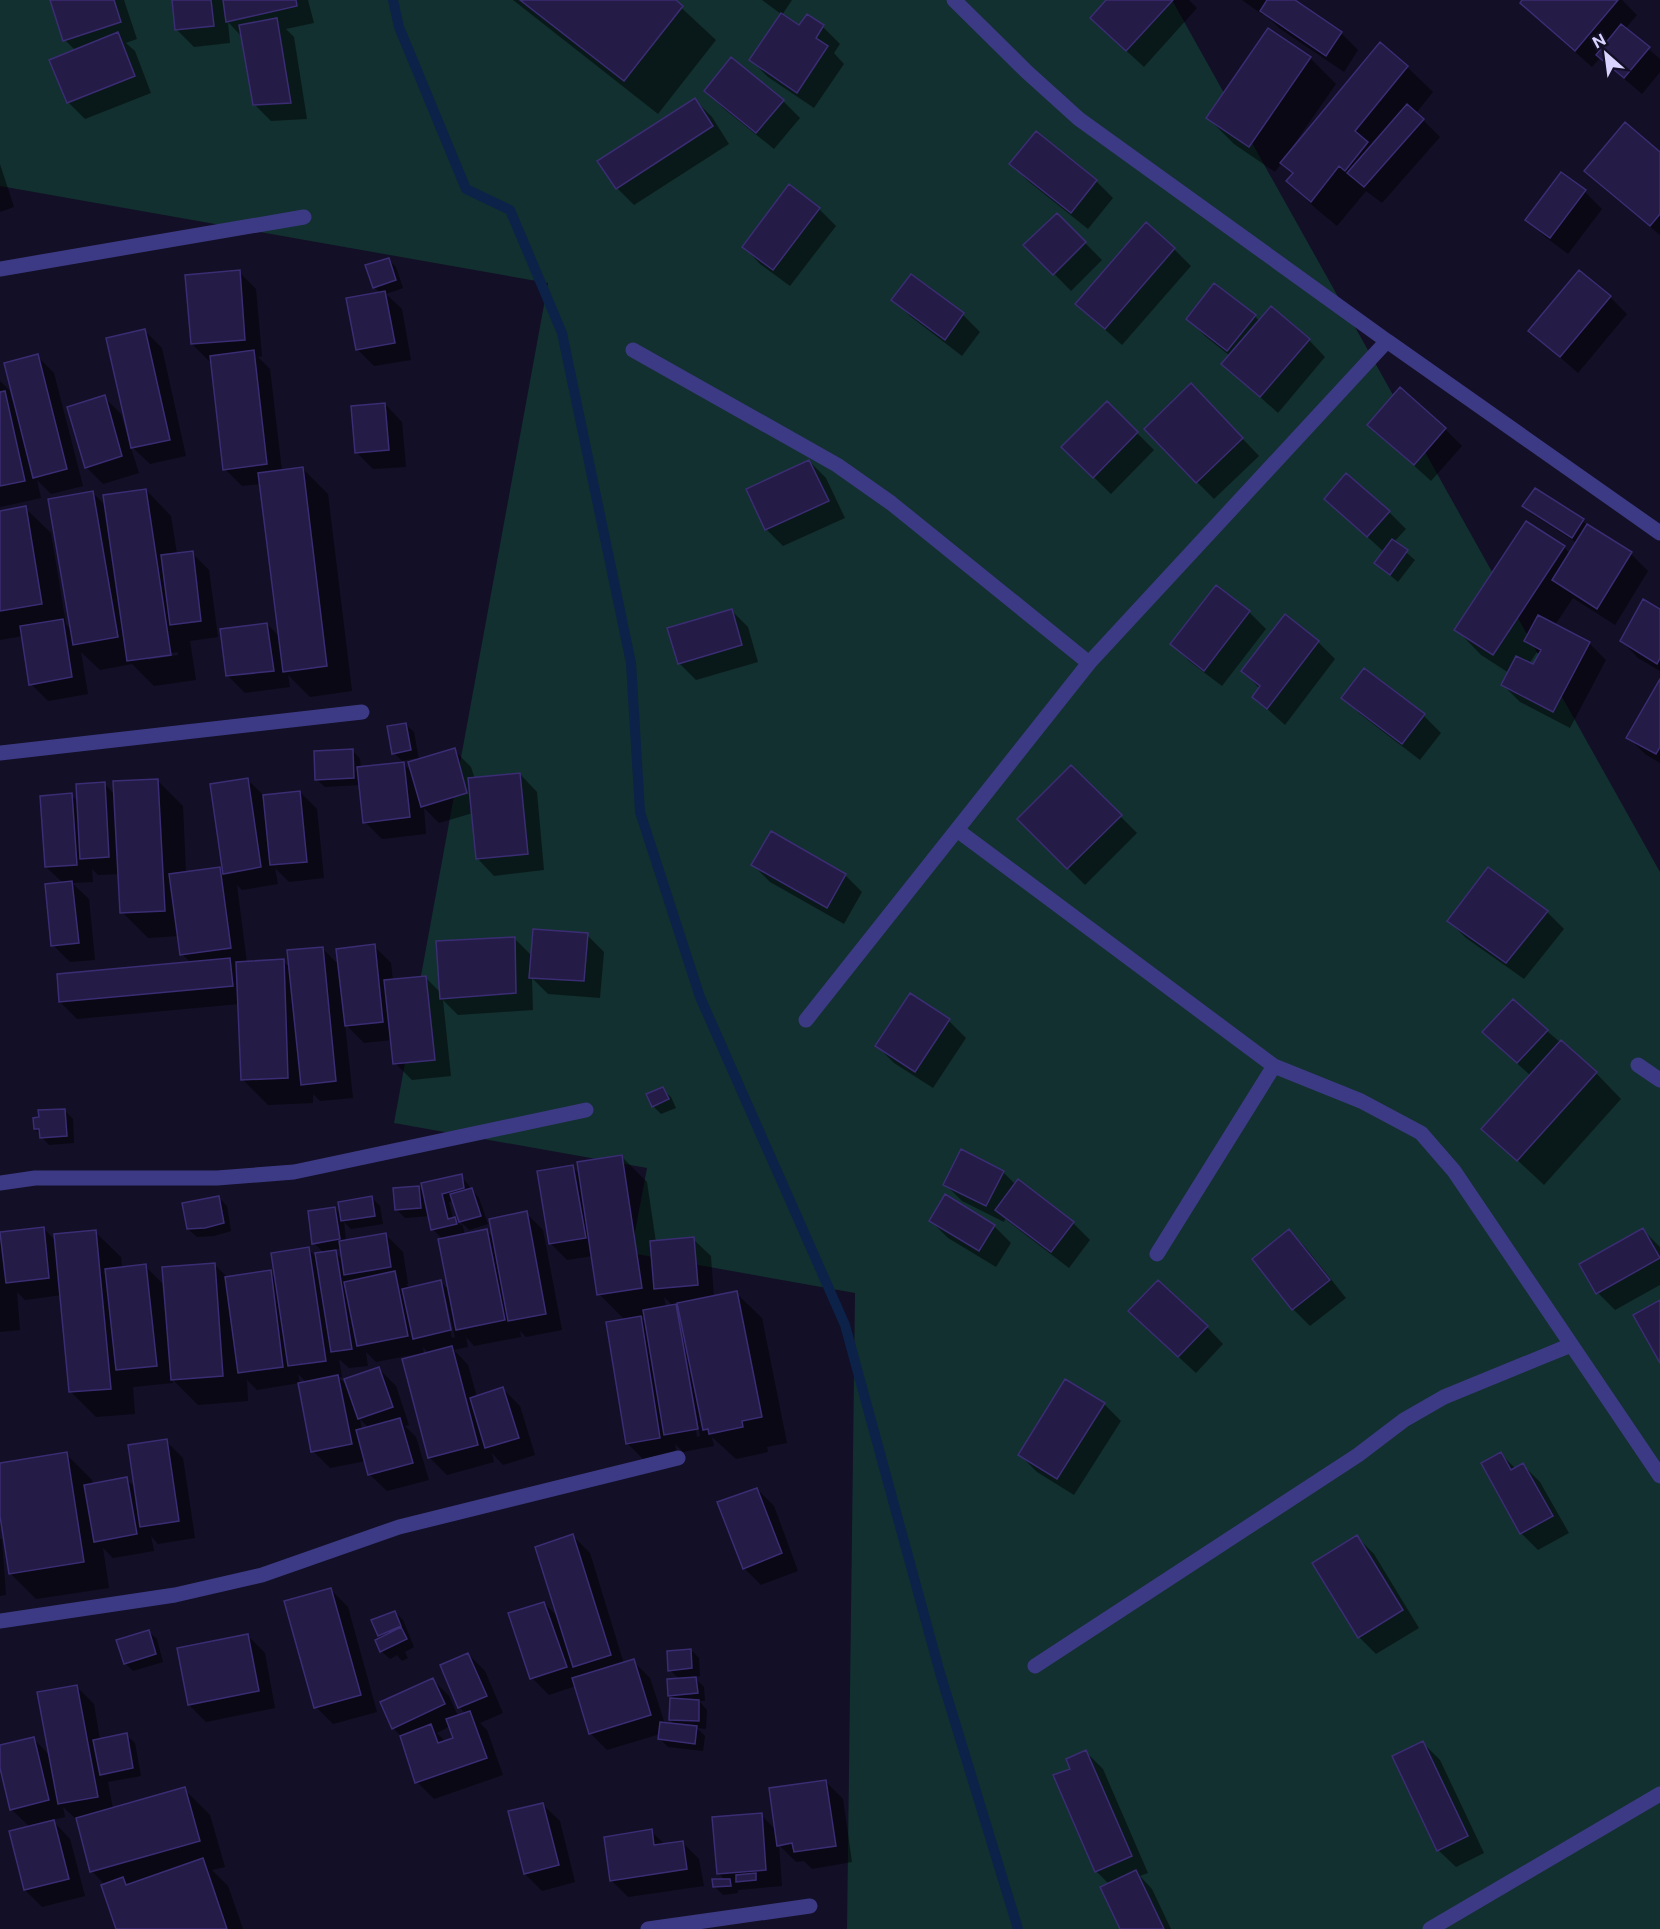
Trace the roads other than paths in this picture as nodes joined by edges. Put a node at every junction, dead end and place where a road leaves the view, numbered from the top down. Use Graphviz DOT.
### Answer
graph roads {
  1 [pos="954,0"];
  2 [pos="304,217"];
  3 [pos="0,269"];
  4 [pos="1387,341"];
  5 [pos="633,350"];
  6 [pos="1660,533"];
  7 [pos="1089,663"];
  8 [pos="362,712"];
  9 [pos="0,753"];
  10 [pos="957,830"];
  11 [pos="806,1020"];
  12 [pos="1638,1065"];
  13 [pos="1274,1066"];
  14 [pos="1660,1080"];
  15 [pos="586,1110"];
  16 [pos="0,1183"];
  17 [pos="1157,1254"];
  18 [pos="1572,1345"];
  19 [pos="678,1458"];
  20 [pos="1660,1476"];
  21 [pos="0,1621"];
  22 [pos="1035,1666"];
  23 [pos="1660,1794"];
  24 [pos="810,1906"];
  25 [pos="648,1929"];
  26 [pos="1430,1929"];
  1 -- 4 [label="street"];
  2 -- 3 [label="street"];
  4 -- 6 [label="street"];
  4 -- 7 [label="street"];
  5 -- 7 [label="street"];
  7 -- 10 [label="street"];
  8 -- 9 [label="street"];
  10 -- 11 [label="street"];
  10 -- 13 [label="street"];
  12 -- 14 [label="street"];
  13 -- 17 [label="street"];
  13 -- 18 [label="street"];
  15 -- 16 [label="street"];
  18 -- 20 [label="street"];
  18 -- 22 [label="street"];
  19 -- 21 [label="street"];
  23 -- 26 [label="street"];
  24 -- 25 [label="street"];
}
